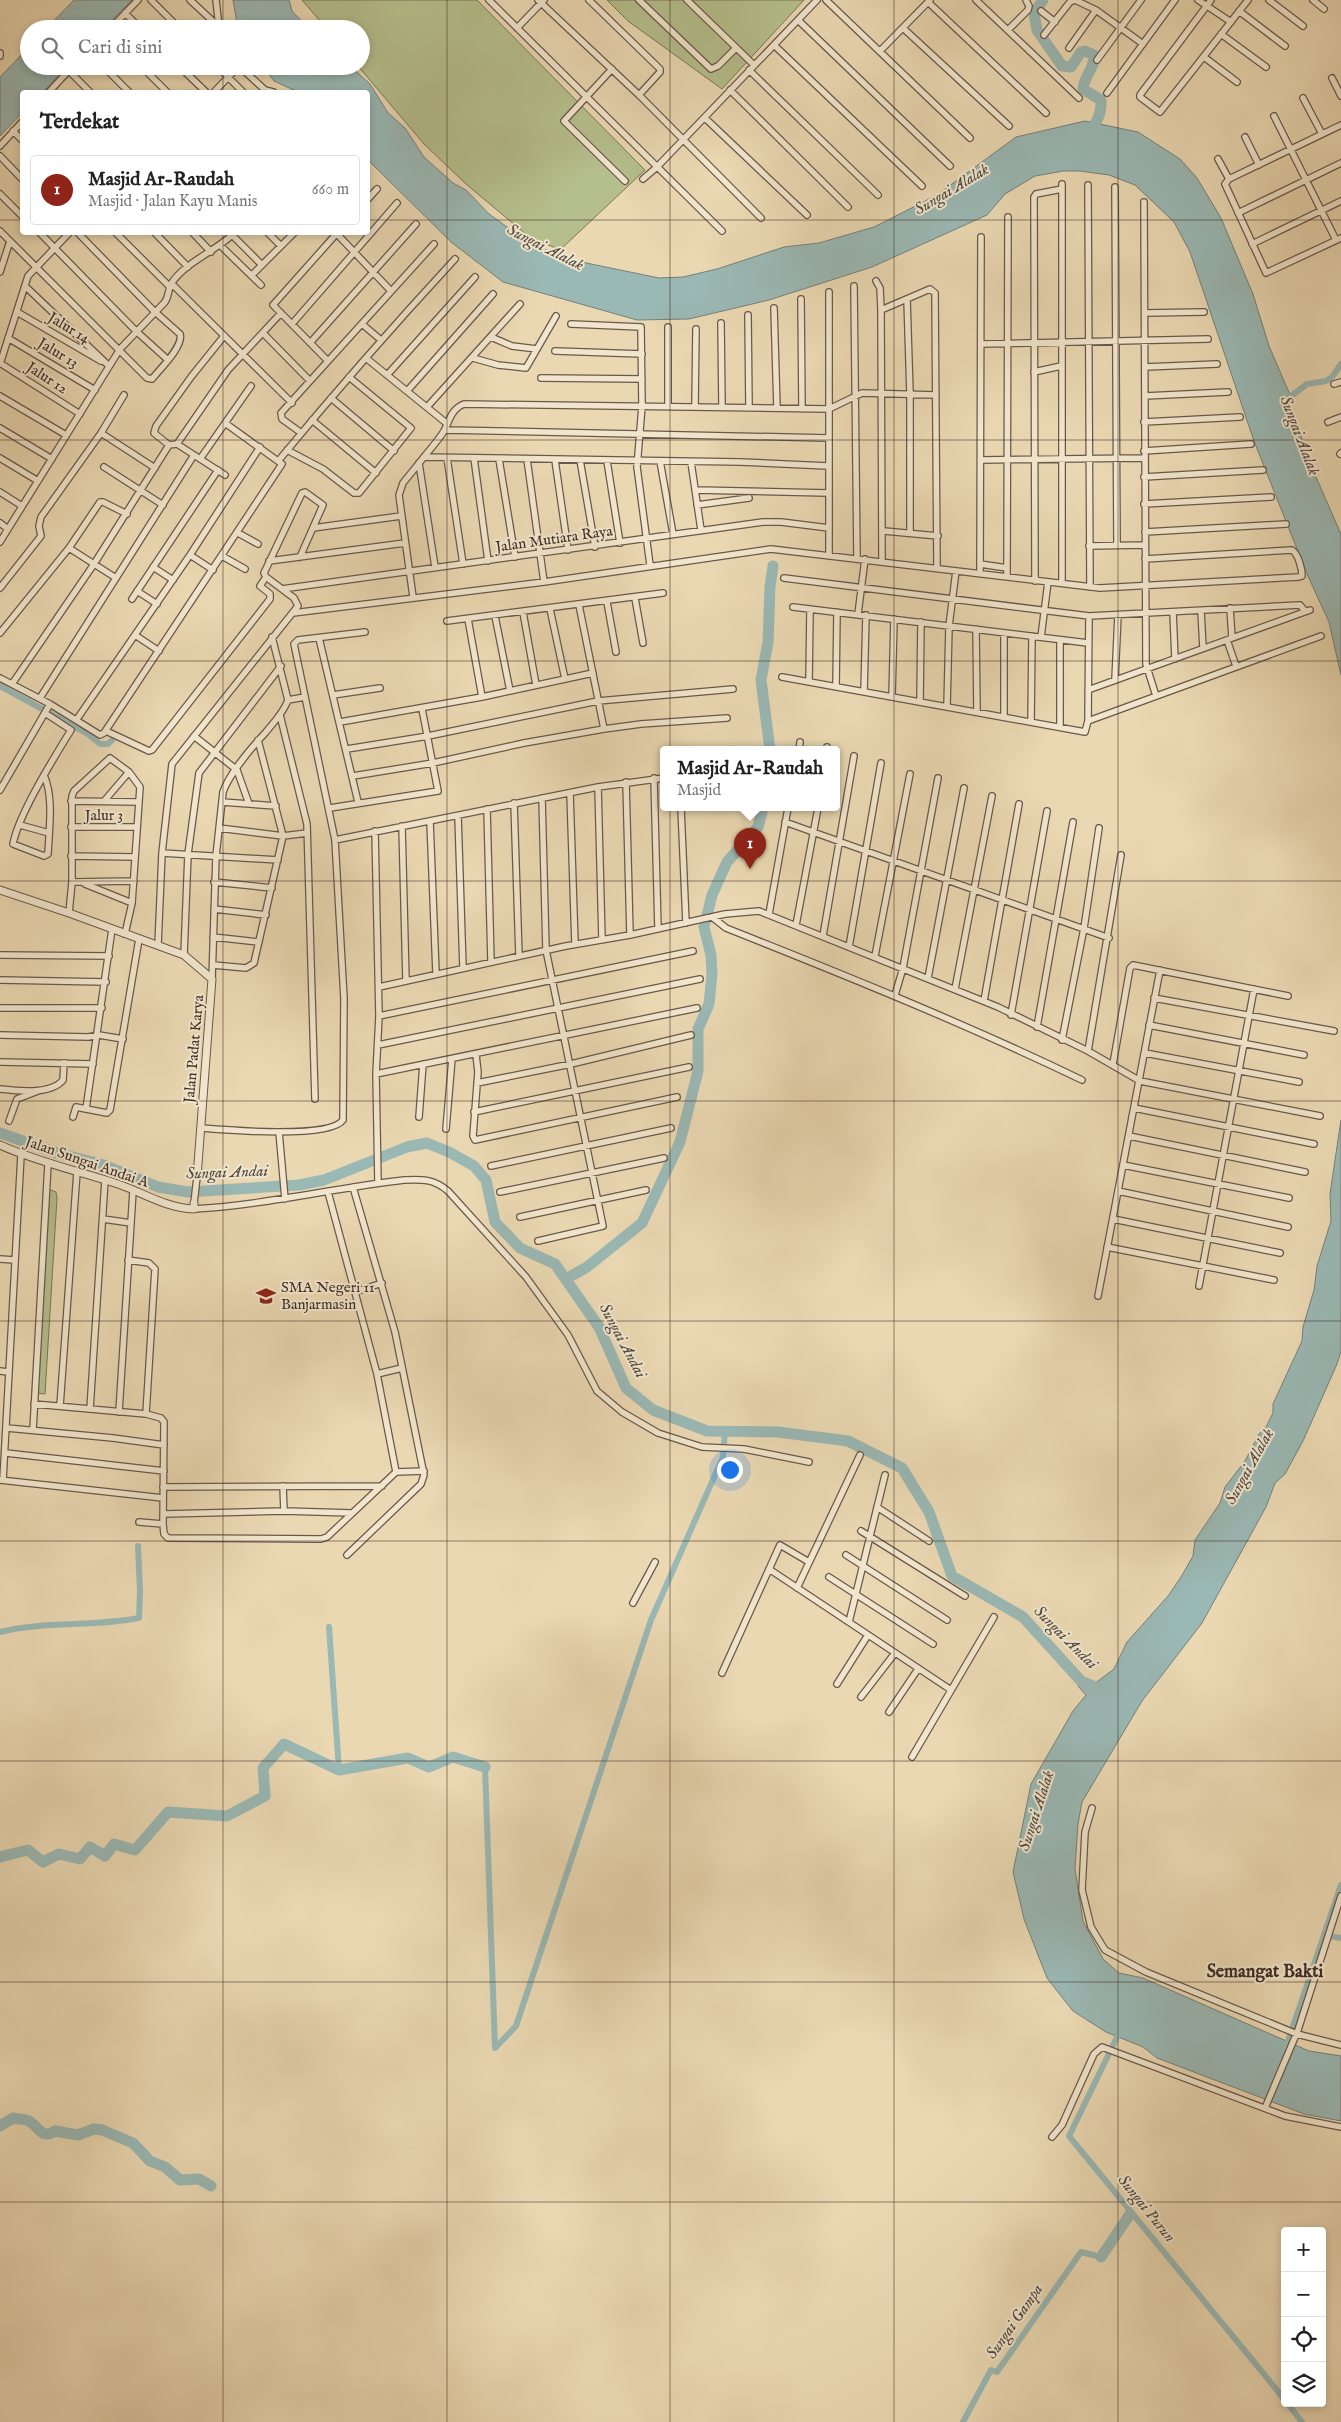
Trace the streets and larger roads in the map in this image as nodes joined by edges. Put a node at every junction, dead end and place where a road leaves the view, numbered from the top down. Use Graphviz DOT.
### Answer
graph roads {
  1 [pos="138,0"];
  2 [pos="151,0"];
  3 [pos="190,0"];
  4 [pos="216,0"];
  5 [pos="489,0"];
  6 [pos="589,0"];
  7 [pos="639,0"];
  8 [pos="687,0"];
  9 [pos="817,0"];
  10 [pos="826,0"];
  11 [pos="976,0"];
  12 [pos="1026,0"];
  13 [pos="1141,0"];
  14 [pos="1175,0"];
  15 [pos="1198,0"];
  16 [pos="1212,0"];
  17 [pos="1248,0"];
  18 [pos="1269,0"];
  19 [pos="1313,0"];
  20 [pos="541,1"];
  21 [pos="929,1"];
  22 [pos="1207,6"];
  23 [pos="1324,9"];
  24 [pos="1096,10"];
  25 [pos="1041,11"];
  26 [pos="1239,11"];
  27 [pos="125,13"];
  28 [pos="118,20"];
  29 [pos="132,20"];
  30 [pos="171,20"];
  31 [pos="211,20"];
  32 [pos="218,20"];
  33 [pos="798,20"];
  34 [pos="1054,22"];
  35 [pos="1231,22"];
  36 [pos="1120,26"];
  37 [pos="1303,26"];
  38 [pos="516,28"];
  39 [pos="903,28"];
  40 [pos="1008,30"];
  41 [pos="1221,34"];
  42 [pos="1044,35"];
  43 [pos="1143,44"];
  44 [pos="774,45"];
  45 [pos="1285,46"];
  46 [pos="736,48"];
  47 [pos="1069,48"];
  48 [pos="880,51"];
  49 [pos="1204,57"];
  50 [pos="1097,60"];
  51 [pos="752,67"];
  52 [pos="1266,67"];
  53 [pos="612,69"];
  54 [pos="66,75"];
  55 [pos="76,75"];
  56 [pos="112,75"];
  57 [pos="150,75"];
  58 [pos="188,75"];
  59 [pos="249,75"];
  60 [pos="228,77"];
  61 [pos="1332,78"];
  62 [pos="1236,82"];
  63 [pos="52,90"];
  64 [pos="88,90"];
  65 [pos="127,90"];
  66 [pos="165,90"];
  67 [pos="204,90"];
  68 [pos="216,90"];
  69 [pos="242,90"];
  70 [pos="265,90"];
  71 [pos="730,90"];
  72 [pos="1107,93"];
  73 [pos="587,95"];
  74 [pos="639,95"];
  75 [pos="1341,96"];
  76 [pos="1079,98"];
  77 [pos="1303,98"];
  78 [pos="1046,113"];
  79 [pos="1274,116"];
  80 [pos="705,118"];
  81 [pos="20,124"];
  82 [pos="1341,125"];
  83 [pos="1009,126"];
  84 [pos="13,131"];
  85 [pos="1322,134"];
  86 [pos="1245,137"];
  87 [pos="20,138"];
  88 [pos="970,138"];
  89 [pos="682,139"];
  90 [pos="0,146"];
  91 [pos="1292,150"];
  92 [pos="0,156"];
  93 [pos="1218,160"];
  94 [pos="1341,163"];
  95 [pos="1259,165"];
  96 [pos="950,166"];
  97 [pos="657,168"];
  98 [pos="20,176"];
  99 [pos="643,179"];
  100 [pos="1229,179"];
  101 [pos="1307,180"];
  102 [pos="625,181"];
  103 [pos="1088,185"];
  104 [pos="922,186"];
  105 [pos="1114,187"];
  106 [pos="376,189"];
  107 [pos="0,194"];
  108 [pos="878,195"];
  109 [pos="370,196"];
  110 [pos="1144,202"];
  111 [pos="1341,202"];
  112 [pos="398,204"];
  113 [pos="848,207"];
  114 [pos="1322,210"];
  115 [pos="1238,213"];
  116 [pos="20,214"];
  117 [pos="807,215"];
  118 [pos="1008,216"];
  119 [pos="761,218"];
  120 [pos="416,224"];
  121 [pos="722,230"];
  122 [pos="0,231"];
  123 [pos="42,235"];
  124 [pos="67,235"];
  125 [pos="80,235"];
  126 [pos="118,235"];
  127 [pos="157,235"];
  128 [pos="195,235"];
  129 [pos="229,235"];
  130 [pos="231,235"];
  131 [pos="270,235"];
  132 [pos="292,235"];
  133 [pos="336,235"];
  134 [pos="340,235"];
  135 [pos="981,237"];
  136 [pos="1338,239"];
  137 [pos="10,241"];
  138 [pos="434,244"];
  139 [pos="1252,244"];
  140 [pos="221,246"];
  141 [pos="281,246"];
  142 [pos="55,249"];
  143 [pos="211,252"];
  144 [pos="354,253"];
  145 [pos="456,259"];
  146 [pos="262,265"];
  147 [pos="188,267"];
  148 [pos="36,268"];
  149 [pos="0,270"];
  150 [pos="374,272"];
  151 [pos="252,275"];
  152 [pos="475,277"];
  153 [pos="876,281"];
  154 [pos="262,285"];
  155 [pos="25,286"];
  156 [pos="171,286"];
  157 [pos="854,286"];
  158 [pos="392,291"];
  159 [pos="829,292"];
  160 [pos="493,294"];
  161 [pos="801,299"];
  162 [pos="906,299"];
  163 [pos="520,304"];
  164 [pos="774,308"];
  165 [pos="881,310"];
  166 [pos="154,311"];
  167 [pos="17,312"];
  168 [pos="1204,312"];
  169 [pos="281,313"];
  170 [pos="1145,313"];
  171 [pos="748,315"];
  172 [pos="556,316"];
  173 [pos="722,323"];
  174 [pos="292,324"];
  175 [pos="362,324"];
  176 [pos="571,324"];
  177 [pos="668,327"];
  178 [pos="696,329"];
  179 [pos="136,331"];
  180 [pos="263,333"];
  181 [pos="224,336"];
  182 [pos="491,337"];
  183 [pos="8,338"];
  184 [pos="1208,339"];
  185 [pos="381,340"];
  186 [pos="1145,341"];
  187 [pos="1116,342"];
  188 [pos="310,343"];
  189 [pos="1061,343"];
  190 [pos="1088,343"];
  191 [pos="981,344"];
  192 [pos="1006,344"];
  193 [pos="1034,344"];
  194 [pos="120,349"];
  195 [pos="537,349"];
  196 [pos="555,351"];
  197 [pos="243,354"];
  198 [pos="642,354"];
  199 [pos="366,358"];
  200 [pos="473,358"];
  201 [pos="168,360"];
  202 [pos="328,360"];
  203 [pos="0,364"];
  204 [pos="1217,364"];
  205 [pos="109,366"];
  206 [pos="1061,366"];
  207 [pos="1145,367"];
  208 [pos="1034,372"];
  209 [pos="388,374"];
  210 [pos="350,377"];
  211 [pos="541,378"];
  212 [pos="642,379"];
  213 [pos="310,381"];
  214 [pos="1341,382"];
  215 [pos="1334,384"];
  216 [pos="251,386"];
  217 [pos="95,390"];
  218 [pos="408,390"];
  219 [pos="1228,392"];
  220 [pos="882,393"];
  221 [pos="910,394"];
  222 [pos="124,395"];
  223 [pos="855,395"];
  224 [pos="936,395"];
  225 [pos="0,396"];
  226 [pos="1145,396"];
  227 [pos="331,398"];
  228 [pos="292,402"];
  229 [pos="642,406"];
  230 [pos="668,406"];
  231 [pos="428,407"];
  232 [pos="695,407"];
  233 [pos="722,407"];
  234 [pos="749,408"];
  235 [pos="777,408"];
  236 [pos="802,409"];
  237 [pos="829,409"];
  238 [pos="80,414"];
  239 [pos="1341,417"];
  240 [pos="1240,418"];
  241 [pos="312,420"];
  242 [pos="445,422"];
  243 [pos="1144,422"];
  244 [pos="1328,422"];
  245 [pos="225,423"];
  246 [pos="0,428"];
  247 [pos="445,430"];
  248 [pos="300,432"];
  249 [pos="101,433"];
  250 [pos="66,435"];
  251 [pos="641,436"];
  252 [pos="828,438"];
  253 [pos="177,444"];
  254 [pos="1251,444"];
  255 [pos="170,445"];
  256 [pos="260,447"];
  257 [pos="287,450"];
  258 [pos="394,451"];
  259 [pos="1144,454"];
  260 [pos="194,455"];
  261 [pos="424,457"];
  262 [pos="1090,457"];
  263 [pos="1116,457"];
  264 [pos="0,458"];
  265 [pos="447,458"];
  266 [pos="474,458"];
  267 [pos="1063,458"];
  268 [pos="52,459"];
  269 [pos="200,459"];
  270 [pos="499,459"];
  271 [pos="528,459"];
  272 [pos="1007,459"];
  273 [pos="1035,459"];
  274 [pos="279,460"];
  275 [pos="554,460"];
  276 [pos="580,460"];
  277 [pos="981,460"];
  278 [pos="606,461"];
  279 [pos="660,461"];
  280 [pos="638,462"];
  281 [pos="691,462"];
  282 [pos="419,463"];
  283 [pos="828,466"];
  284 [pos="104,468"];
  285 [pos="155,468"];
  286 [pos="218,470"];
  287 [pos="1263,470"];
  288 [pos="376,473"];
  289 [pos="225,474"];
  290 [pos="1144,478"];
  291 [pos="38,480"];
  292 [pos="695,490"];
  293 [pos="0,492"];
  294 [pos="141,492"];
  295 [pos="828,493"];
  296 [pos="1271,497"];
  297 [pos="749,498"];
  298 [pos="1144,504"];
  299 [pos="163,505"];
  300 [pos="697,505"];
  301 [pos="22,506"];
  302 [pos="127,514"];
  303 [pos="401,516"];
  304 [pos="0,523"];
  305 [pos="1286,524"];
  306 [pos="313,528"];
  307 [pos="828,528"];
  308 [pos="8,529"];
  309 [pos="701,530"];
  310 [pos="884,531"];
  311 [pos="238,532"];
  312 [pos="1145,532"];
  313 [pos="910,533"];
  314 [pos="673,534"];
  315 [pos="938,536"];
  316 [pos="646,540"];
  317 [pos="0,542"];
  318 [pos="620,543"];
  319 [pos="258,544"];
  320 [pos="405,544"];
  321 [pos="1116,545"];
  322 [pos="1145,545"];
  323 [pos="1089,546"];
  324 [pos="595,547"];
  325 [pos="69,548"];
  326 [pos="568,550"];
  327 [pos="541,554"];
  328 [pos="190,555"];
  329 [pos="829,555"];
  330 [pos="222,556"];
  331 [pos="300,557"];
  332 [pos="515,557"];
  333 [pos="857,558"];
  334 [pos="865,559"];
  335 [pos="1145,559"];
  336 [pos="268,561"];
  337 [pos="488,561"];
  338 [pos="882,561"];
  339 [pos="94,564"];
  340 [pos="463,564"];
  341 [pos="980,564"];
  342 [pos="650,565"];
  343 [pos="153,567"];
  344 [pos="436,567"];
  345 [pos="936,568"];
  346 [pos="1007,568"];
  347 [pos="245,569"];
  348 [pos="213,570"];
  349 [pos="956,570"];
  350 [pos="409,571"];
  351 [pos="980,574"];
  352 [pos="266,577"];
  353 [pos="1007,577"];
  354 [pos="116,578"];
  355 [pos="784,578"];
  356 [pos="174,580"];
  357 [pos="1035,581"];
  358 [pos="544,582"];
  359 [pos="1048,582"];
  360 [pos="1062,583"];
  361 [pos="862,586"];
  362 [pos="1090,587"];
  363 [pos="1145,587"];
  364 [pos="0,588"];
  365 [pos="282,589"];
  366 [pos="137,591"];
  367 [pos="663,593"];
  368 [pos="413,597"];
  369 [pos="635,598"];
  370 [pos="953,598"];
  371 [pos="132,599"];
  372 [pos="607,602"];
  373 [pos="157,604"];
  374 [pos="579,605"];
  375 [pos="793,607"];
  376 [pos="1230,608"];
  377 [pos="550,609"];
  378 [pos="1045,609"];
  379 [pos="810,610"];
  380 [pos="1201,611"];
  381 [pos="523,612"];
  382 [pos="837,612"];
  383 [pos="1172,612"];
  384 [pos="293,613"];
  385 [pos="858,614"];
  386 [pos="1146,614"];
  387 [pos="866,615"];
  388 [pos="495,616"];
  389 [pos="1089,616"];
  390 [pos="1118,616"];
  391 [pos="468,619"];
  392 [pos="894,619"];
  393 [pos="447,621"];
  394 [pos="922,622"];
  395 [pos="949,626"];
  396 [pos="976,629"];
  397 [pos="364,632"];
  398 [pos="1004,632"];
  399 [pos="0,633"];
  400 [pos="136,635"];
  401 [pos="272,636"];
  402 [pos="1032,636"];
  403 [pos="1321,636"];
  404 [pos="1041,637"];
  405 [pos="319,638"];
  406 [pos="1229,639"];
  407 [pos="1060,640"];
  408 [pos="643,643"];
  409 [pos="1088,643"];
  410 [pos="1203,648"];
  411 [pos="159,651"];
  412 [pos="616,652"];
  413 [pos="1175,659"];
  414 [pos="280,666"];
  415 [pos="1236,666"];
  416 [pos="1147,670"];
  417 [pos="593,673"];
  418 [pos="782,677"];
  419 [pos="0,678"];
  420 [pos="565,679"];
  421 [pos="1115,680"];
  422 [pos="809,682"];
  423 [pos="12,684"];
  424 [pos="536,685"];
  425 [pos="836,687"];
  426 [pos="380,688"];
  427 [pos="733,689"];
  428 [pos="510,690"];
  429 [pos="1088,690"];
  430 [pos="864,692"];
  431 [pos="333,695"];
  432 [pos="1156,696"];
  433 [pos="305,697"];
  434 [pos="482,697"];
  435 [pos="892,697"];
  436 [pos="40,698"];
  437 [pos="288,700"];
  438 [pos="598,701"];
  439 [pos="920,702"];
  440 [pos="947,707"];
  441 [pos="47,709"];
  442 [pos="422,709"];
  443 [pos="977,712"];
  444 [pos="280,715"];
  445 [pos="1004,717"];
  446 [pos="727,718"];
  447 [pos="77,720"];
  448 [pos="1088,720"];
  449 [pos="340,722"];
  450 [pos="1031,722"];
  451 [pos="1060,727"];
  452 [pos="604,729"];
  453 [pos="106,731"];
  454 [pos="194,736"];
  455 [pos="428,736"];
  456 [pos="258,740"];
  457 [pos="800,742"];
  458 [pos="799,746"];
  459 [pos="347,749"];
  460 [pos="214,751"];
  461 [pos="854,756"];
  462 [pos="433,763"];
  463 [pos="881,764"];
  464 [pos="237,770"];
  465 [pos="129,772"];
  466 [pos="910,774"];
  467 [pos="44,775"];
  468 [pos="353,776"];
  469 [pos="654,778"];
  470 [pos="660,778"];
  471 [pos="938,778"];
  472 [pos="626,782"];
  473 [pos="598,787"];
  474 [pos="964,788"];
  475 [pos="0,790"];
  476 [pos="570,793"];
  477 [pos="992,796"];
  478 [pos="542,798"];
  479 [pos="105,800"];
  480 [pos="72,801"];
  481 [pos="138,802"];
  482 [pos="222,802"];
  483 [pos="358,802"];
  484 [pos="514,803"];
  485 [pos="249,804"];
  486 [pos="1019,804"];
  487 [pos="276,806"];
  488 [pos="330,808"];
  489 [pos="487,809"];
  490 [pos="681,811"];
  491 [pos="787,811"];
  492 [pos="818,811"];
  493 [pos="1047,811"];
  494 [pos="458,816"];
  495 [pos="430,821"];
  496 [pos="785,822"];
  497 [pos="1073,822"];
  498 [pos="20,825"];
  499 [pos="402,826"];
  500 [pos="71,827"];
  501 [pos="136,827"];
  502 [pos="219,828"];
  503 [pos="1099,828"];
  504 [pos="375,831"];
  505 [pos="48,833"];
  506 [pos="815,833"];
  507 [pos="307,834"];
  508 [pos="283,836"];
  509 [pos="335,840"];
  510 [pos="838,842"];
  511 [pos="866,851"];
  512 [pos="162,853"];
  513 [pos="188,854"];
  514 [pos="1121,855"];
  515 [pos="71,856"];
  516 [pos="216,856"];
  517 [pos="134,857"];
  518 [pos="278,860"];
  519 [pos="892,861"];
  520 [pos="921,870"];
  521 [pos="947,879"];
  522 [pos="134,881"];
  523 [pos="72,882"];
  524 [pos="214,882"];
  525 [pos="83,883"];
  526 [pos="272,888"];
  527 [pos="0,890"];
  528 [pos="976,890"];
  529 [pos="1002,900"];
  530 [pos="132,903"];
  531 [pos="214,909"];
  532 [pos="1030,909"];
  533 [pos="69,913"];
  534 [pos="769,914"];
  535 [pos="266,915"];
  536 [pos="709,918"];
  537 [pos="1056,919"];
  538 [pos="689,922"];
  539 [pos="796,925"];
  540 [pos="1084,928"];
  541 [pos="112,929"];
  542 [pos="658,929"];
  543 [pos="126,934"];
  544 [pos="630,935"];
  545 [pos="823,936"];
  546 [pos="213,937"];
  547 [pos="1109,938"];
  548 [pos="139,939"];
  549 [pos="602,940"];
  550 [pos="259,942"];
  551 [pos="575,944"];
  552 [pos="158,945"];
  553 [pos="850,947"];
  554 [pos="546,950"];
  555 [pos="693,951"];
  556 [pos="0,954"];
  557 [pos="184,955"];
  558 [pos="109,956"];
  559 [pos="519,956"];
  560 [pos="875,956"];
  561 [pos="491,961"];
  562 [pos="213,965"];
  563 [pos="463,968"];
  564 [pos="903,968"];
  565 [pos="1160,970"];
  566 [pos="436,973"];
  567 [pos="928,978"];
  568 [pos="212,979"];
  569 [pos="700,979"];
  570 [pos="0,980"];
  571 [pos="552,980"];
  572 [pos="406,981"];
  573 [pos="106,982"];
  574 [pos="379,987"];
  575 [pos="955,989"];
  576 [pos="1254,989"];
  577 [pos="895,995"];
  578 [pos="1288,996"];
  579 [pos="1154,998"];
  580 [pos="984,1001"];
  581 [pos="0,1008"];
  582 [pos="102,1008"];
  583 [pos="558,1008"];
  584 [pos="697,1008"];
  585 [pos="1011,1015"];
  586 [pos="379,1016"];
  587 [pos="1249,1017"];
  588 [pos="1149,1025"];
  589 [pos="1037,1027"];
  590 [pos="1334,1031"];
  591 [pos="0,1035"];
  592 [pos="98,1035"];
  593 [pos="691,1035"];
  594 [pos="565,1036"];
  595 [pos="124,1040"];
  596 [pos="1062,1040"];
  597 [pos="378,1044"];
  598 [pos="1244,1044"];
  599 [pos="1088,1051"];
  600 [pos="1144,1053"];
  601 [pos="476,1055"];
  602 [pos="1304,1055"];
  603 [pos="452,1059"];
  604 [pos="0,1062"];
  605 [pos="64,1063"];
  606 [pos="93,1064"];
  607 [pos="423,1064"];
  608 [pos="571,1064"];
  609 [pos="1113,1064"];
  610 [pos="689,1067"];
  611 [pos="1240,1071"];
  612 [pos="376,1074"];
  613 [pos="1082,1080"];
  614 [pos="1140,1081"];
  615 [pos="1298,1082"];
  616 [pos="477,1083"];
  617 [pos="0,1089"];
  618 [pos="42,1090"];
  619 [pos="577,1091"];
  620 [pos="676,1097"];
  621 [pos="315,1099"];
  622 [pos="1235,1099"];
  623 [pos="86,1108"];
  624 [pos="1134,1108"];
  625 [pos="474,1112"];
  626 [pos="1320,1116"];
  627 [pos="73,1117"];
  628 [pos="419,1117"];
  629 [pos="580,1118"];
  630 [pos="9,1121"];
  631 [pos="1229,1127"];
  632 [pos="201,1128"];
  633 [pos="671,1128"];
  634 [pos="446,1129"];
  635 [pos="280,1132"];
  636 [pos="1129,1136"];
  637 [pos="1314,1144"];
  638 [pos="0,1145"];
  639 [pos="586,1146"];
  640 [pos="21,1154"];
  641 [pos="1223,1155"];
  642 [pos="664,1158"];
  643 [pos="48,1164"];
  644 [pos="1124,1165"];
  645 [pos="491,1166"];
  646 [pos="77,1172"];
  647 [pos="591,1172"];
  648 [pos="1306,1172"];
  649 [pos="196,1177"];
  650 [pos="105,1180"];
  651 [pos="378,1183"];
  652 [pos="1218,1183"];
  653 [pos="353,1187"];
  654 [pos="646,1190"];
  655 [pos="134,1191"];
  656 [pos="1118,1191"];
  657 [pos="328,1192"];
  658 [pos="500,1192"];
  659 [pos="1289,1198"];
  660 [pos="285,1199"];
  661 [pos="598,1201"];
  662 [pos="194,1206"];
  663 [pos="1212,1211"];
  664 [pos="520,1217"];
  665 [pos="103,1219"];
  666 [pos="1113,1219"];
  667 [pos="131,1223"];
  668 [pos="1288,1227"];
  669 [pos="1207,1238"];
  670 [pos="538,1241"];
  671 [pos="1107,1247"];
  672 [pos="1280,1253"];
  673 [pos="0,1259"];
  674 [pos="14,1260"];
  675 [pos="128,1260"];
  676 [pos="1202,1266"];
  677 [pos="1274,1280"];
  678 [pos="382,1283"];
  679 [pos="1199,1286"];
  680 [pos="355,1292"];
  681 [pos="1098,1296"];
  682 [pos="402,1368"];
  683 [pos="0,1371"];
  684 [pos="8,1372"];
  685 [pos="377,1374"];
  686 [pos="34,1404"];
  687 [pos="60,1406"];
  688 [pos="90,1409"];
  689 [pos="119,1412"];
  690 [pos="146,1414"];
  691 [pos="7,1428"];
  692 [pos="33,1430"];
  693 [pos="164,1445"];
  694 [pos="6,1454"];
  695 [pos="860,1455"];
  696 [pos="809,1462"];
  697 [pos="164,1471"];
  698 [pos="424,1471"];
  699 [pos="396,1472"];
  700 [pos="885,1475"];
  701 [pos="2,1480"];
  702 [pos="283,1486"];
  703 [pos="382,1486"];
  704 [pos="163,1487"];
  705 [pos="163,1498"];
  706 [pos="877,1507"];
  707 [pos="284,1511"];
  708 [pos="352,1513"];
  709 [pos="164,1514"];
  710 [pos="139,1522"];
  711 [pos="163,1524"];
  712 [pos="861,1531"];
  713 [pos="930,1542"];
  714 [pos="347,1555"];
  715 [pos="846,1555"];
  716 [pos="655,1562"];
  717 [pos="809,1562"];
  718 [pos="769,1569"];
  719 [pos="829,1577"];
  720 [pos="797,1588"];
  721 [pos="965,1596"];
  722 [pos="634,1603"];
  723 [pos="994,1617"];
  724 [pos="947,1620"];
  725 [pos="849,1622"];
  726 [pos="868,1635"];
  727 [pos="934,1644"];
  728 [pos="895,1653"];
  729 [pos="918,1668"];
  730 [pos="722,1673"];
  731 [pos="837,1684"];
  732 [pos="951,1690"];
  733 [pos="861,1697"];
  734 [pos="888,1712"];
  735 [pos="912,1756"];
  736 [pos="1092,1808"];
  737 [pos="1341,1896"];
  738 [pos="1297,2034"];
  739 [pos="1341,2045"];
  740 [pos="1268,2107"];
  741 [pos="1341,2127"];
  742 [pos="1052,2137"];
  1 -- 27 [label="street"];
  2 -- 30 [label="street"];
  3 -- 31 [label="street"];
  4 -- 32 [label="street"];
  5 -- 38 [label="street"];
  6 -- 74 [label="street"];
  7 -- 46 [label="street"];
  8 -- 46 [label="street"];
  9 -- 33 [label="street"];
  10 -- 48 [label="street"];
  11 -- 40 [label="street"];
  12 -- 40 [label="street"];
  13 -- 36 [label="street"];
  14 -- 43 [label="street"];
  15 -- 22 [label="street"];
  16 -- 22 [label="street"];
  17 -- 26 [label="street"];
  18 -- 37 [label="street"];
  19 -- 23 [label="street"];
  20 -- 38 [label="street"];
  20 -- 53 [label="street"];
  21 -- 39 [label="street"];
  21 -- 78 [label="street"];
  22 -- 35 [label="street"];
  22 -- 49 [label="street"];
  24 -- 34 [label="street"];
  24 -- 36 [label="street"];
  24 -- 47 [label="street"];
  25 -- 34 [label="street"];
  26 -- 35 [label="street"];
  26 -- 45 [label="street"];
  27 -- 28 [label="street"];
  27 -- 29 [label="street"];
  33 -- 44 [label="street"];
  33 -- 96 [label="street"];
  34 -- 42 [label="street"];
  35 -- 41 [label="street"];
  36 -- 43 [label="street"];
  36 -- 50 [label="street"];
  38 -- 73 [label="street"];
  39 -- 48 [label="street"];
  39 -- 83 [label="street"];
  40 -- 76 [label="street"];
  41 -- 49 [label="street"];
  41 -- 52 [label="street"];
  43 -- 72 [label="street"];
  44 -- 51 [label="street"];
  44 -- 104 [label="street"];
  46 -- 51 [label="street"];
  48 -- 88 [label="street"];
  49 -- 62 [label="street"];
  51 -- 71 [label="street"];
  51 -- 108 [label="street"];
  53 -- 73 [label="street"];
  53 -- 74 [label="street"];
  54 -- 63 [label="street"];
  55 -- 64 [label="street"];
  56 -- 65 [label="street"];
  57 -- 66 [label="street"];
  58 -- 67 [label="street"];
  59 -- 70 [label="street"];
  60 -- 68 [label="street"];
  60 -- 69 [label="street"];
  61 -- 75 [label="street"];
  71 -- 80 [label="street"];
  71 -- 113 [label="street"];
  73 -- 97 [label="street"];
  73 -- 102 [label="street"];
  74 -- 89 [label="street"];
  77 -- 85 [label="street"];
  79 -- 91 [label="street"];
  80 -- 89 [label="street"];
  80 -- 117 [label="street"];
  81 -- 84 [label="street"];
  82 -- 85 [label="street"];
  84 -- 87 [label="street"];
  84 -- 90 [label="street"];
  85 -- 91 [label="street"];
  86 -- 95 [label="street"];
  89 -- 97 [label="street"];
  89 -- 119 [label="street"];
  91 -- 95 [label="street"];
  91 -- 101 [label="street"];
  92 -- 98 [label="street"];
  93 -- 100 [label="street"];
  94 -- 101 [label="street"];
  95 -- 100 [label="street"];
  97 -- 99 [label="street"];
  97 -- 121 [label="street"];
  100 -- 115 [label="street"];
  101 -- 114 [label="street"];
  101 -- 115 [label="street"];
  103 -- 190 [label="street"];
  105 -- 187 [label="street"];
  106 -- 109 [label="street"];
  107 -- 116 [label="street"];
  110 -- 170 [label="street"];
  111 -- 114 [label="street"];
  112 -- 144 [label="street"];
  114 -- 136 [label="street"];
  114 -- 139 [label="street"];
  115 -- 139 [label="street"];
  118 -- 192 [label="street"];
  120 -- 150 [label="street"];
  122 -- 137 [label="street"];
  123 -- 142 [label="street"];
  124 -- 142 [label="street"];
  125 -- 166 [label="street"];
  126 -- 156 [label="street"];
  127 -- 147 [label="street"];
  128 -- 143 [label="street"];
  129 -- 140 [label="street"];
  130 -- 146 [label="street"];
  131 -- 141 [label="street"];
  132 -- 141 [label="street"];
  133 -- 169 [label="street"];
  134 -- 144 [label="street"];
  135 -- 191 [label="street"];
  136 -- 139 [label="street"];
  137 -- 148 [label="street"];
  137 -- 149 [label="street"];
  138 -- 158 [label="street"];
  140 -- 143 [label="street"];
  140 -- 151 [label="street"];
  141 -- 146 [label="street"];
  142 -- 148 [label="street"];
  142 -- 179 [label="street"];
  143 -- 147 [label="street"];
  144 -- 150 [label="street"];
  144 -- 174 [label="street"];
  145 -- 185 [label="street"];
  146 -- 151 [label="street"];
  147 -- 156 [label="street"];
  148 -- 155 [label="street"];
  148 -- 194 [label="street"];
  150 -- 158 [label="street"];
  150 -- 188 [label="street"];
  151 -- 154 [label="street"];
  152 -- 209 [label="street"];
  153 -- 165 [label="street"];
  155 -- 167 [label="street"];
  155 -- 205 [label="street"];
  156 -- 166 [label="street"];
  156 -- 181 [label="street"];
  157 -- 223 [label="street"];
  158 -- 175 [label="street"];
  159 -- 237 [label="street"];
  160 -- 218 [label="street"];
  161 -- 236 [label="street"];
  162 -- 165 [label="street"];
  162 -- 221 [label="street"];
  162 -- 224 [label="street"];
  163 -- 182 [label="street"];
  164 -- 235 [label="street"];
  165 -- 220 [label="street"];
  166 -- 179 [label="street"];
  166 -- 201 [label="street"];
  167 -- 183 [label="street"];
  167 -- 205 [label="street, Jalur 14"];
  168 -- 170 [label="street"];
  169 -- 174 [label="street"];
  169 -- 180 [label="street"];
  170 -- 186 [label="street"];
  171 -- 234 [label="street"];
  172 -- 195 [label="street"];
  173 -- 233 [label="street"];
  174 -- 188 [label="street"];
  175 -- 185 [label="street"];
  175 -- 202 [label="street"];
  176 -- 198 [label="street"];
  177 -- 230 [label="street"];
  178 -- 232 [label="street"];
  179 -- 194 [label="street"];
  179 -- 201 [label="street"];
  180 -- 197 [label="street"];
  180 -- 213 [label="street"];
  181 -- 197 [label="street"];
  181 -- 255 [label="street"];
  182 -- 195 [label="street"];
  182 -- 200 [label="street"];
  183 -- 203 [label="street"];
  183 -- 217 [label="street, Jalur 13"];
  184 -- 186 [label="street"];
  185 -- 199 [label="street"];
  186 -- 187 [label="street"];
  186 -- 207 [label="street"];
  187 -- 190 [label="street"];
  187 -- 263 [label="street"];
  188 -- 202 [label="street"];
  189 -- 190 [label="street"];
  189 -- 193 [label="street"];
  189 -- 193 [label="street"];
  189 -- 206 [label="street"];
  190 -- 262 [label="street"];
  191 -- 192 [label="street"];
  191 -- 277 [label="street"];
  192 -- 193 [label="street"];
  192 -- 272 [label="street"];
  193 -- 208 [label="street"];
  194 -- 201 [label="street"];
  194 -- 205 [label="street"];
  195 -- 200 [label="street"];
  196 -- 198 [label="street"];
  197 -- 228 [label="street"];
  197 -- 253 [label="street"];
  198 -- 212 [label="street"];
  199 -- 209 [label="street"];
  199 -- 210 [label="street"];
  200 -- 231 [label="street"];
  202 -- 213 [label="street"];
  203 -- 238 [label="street, Jalur 12"];
  204 -- 207 [label="street"];
  205 -- 217 [label="street"];
  206 -- 208 [label="street"];
  206 -- 267 [label="street"];
  207 -- 226 [label="street"];
  208 -- 273 [label="street"];
  209 -- 218 [label="street"];
  210 -- 227 [label="street"];
  210 -- 258 [label="street"];
  211 -- 212 [label="street"];
  212 -- 229 [label="street"];
  213 -- 228 [label="street"];
  214 -- 215 [label="street"];
  216 -- 245 [label="street"];
  217 -- 238 [label="street"];
  218 -- 231 [label="street"];
  219 -- 226 [label="street"];
  220 -- 221 [label="street"];
  220 -- 223 [label="street"];
  220 -- 310 [label="street"];
  221 -- 224 [label="street"];
  221 -- 313 [label="street"];
  222 -- 249 [label="street"];
  223 -- 237 [label="street"];
  223 -- 333 [label="street"];
  224 -- 315 [label="street"];
  225 -- 250 [label="street"];
  226 -- 243 [label="street"];
  227 -- 241 [label="street"];
  227 -- 258 [label="street"];
  228 -- 248 [label="street"];
  229 -- 230 [label="street"];
  229 -- 242 [label="street"];
  229 -- 251 [label="street"];
  230 -- 232 [label="street"];
  231 -- 242 [label="street"];
  232 -- 233 [label="street"];
  233 -- 234 [label="street"];
  234 -- 235 [label="street"];
  235 -- 236 [label="street"];
  236 -- 237 [label="street"];
  237 -- 252 [label="street"];
  238 -- 250 [label="street"];
  239 -- 244 [label="street"];
  240 -- 243 [label="street"];
  241 -- 248 [label="street"];
  241 -- 288 [label="street"];
  242 -- 247 [label="street"];
  243 -- 259 [label="street"];
  245 -- 256 [label="street"];
  245 -- 269 [label="street"];
  246 -- 268 [label="street"];
  247 -- 251 [label="street"];
  247 -- 261 [label="street"];
  248 -- 257 [label="street"];
  249 -- 285 [label="street"];
  249 -- 364 [label="street"];
  250 -- 268 [label="street"];
  251 -- 252 [label="street"];
  251 -- 280 [label="street"];
  252 -- 283 [label="street"];
  253 -- 255 [label="street"];
  253 -- 260 [label="street"];
  254 -- 259 [label="street"];
  255 -- 285 [label="street"];
  256 -- 274 [label="street"];
  256 -- 328 [label="street"];
  257 -- 274 [label="street"];
  257 -- 288 [label="street"];
  258 -- 288 [label="street"];
  259 -- 263 [label="street"];
  259 -- 290 [label="street"];
  260 -- 269 [label="street"];
  260 -- 299 [label="street"];
  261 -- 265 [label="street"];
  261 -- 282 [label="street"];
  262 -- 263 [label="street"];
  262 -- 267 [label="street"];
  262 -- 323 [label="street"];
  263 -- 321 [label="street"];
  264 -- 291 [label="street"];
  265 -- 266 [label="street"];
  265 -- 340 [label="street"];
  266 -- 270 [label="street"];
  266 -- 337 [label="street"];
  267 -- 273 [label="street"];
  267 -- 360 [label="street"];
  268 -- 291 [label="street"];
  269 -- 286 [label="street"];
  270 -- 271 [label="street"];
  270 -- 332 [label="street"];
  271 -- 275 [label="street"];
  271 -- 327 [label="street"];
  272 -- 273 [label="street"];
  272 -- 277 [label="street"];
  272 -- 346 [label="street"];
  273 -- 357 [label="street"];
  274 -- 311 [label="street"];
  275 -- 276 [label="street"];
  275 -- 326 [label="street"];
  276 -- 278 [label="street"];
  276 -- 324 [label="street"];
  277 -- 341 [label="street"];
  278 -- 280 [label="street"];
  278 -- 318 [label="street"];
  279 -- 280 [label="street"];
  279 -- 281 [label="street"];
  279 -- 314 [label="street"];
  280 -- 316 [label="street"];
  281 -- 283 [label="street"];
  281 -- 292 [label="street"];
  282 -- 303 [label="street"];
  282 -- 344 [label="street"];
  283 -- 295 [label="street"];
  284 -- 294 [label="street"];
  285 -- 294 [label="street"];
  286 -- 289 [label="street"];
  286 -- 343 [label="street"];
  287 -- 290 [label="street"];
  290 -- 298 [label="street"];
  291 -- 301 [label="street"];
  292 -- 295 [label="street"];
  292 -- 300 [label="street"];
  293 -- 301 [label="street"];
  294 -- 299 [label="street"];
  294 -- 302 [label="street"];
  295 -- 307 [label="street"];
  296 -- 298 [label="street"];
  297 -- 300 [label="street"];
  298 -- 312 [label="street"];
  299 -- 354 [label="street"];
  300 -- 309 [label="street"];
  301 -- 308 [label="street"];
  302 -- 325 [label="street"];
  302 -- 339 [label="street"];
  303 -- 306 [label="street"];
  303 -- 320 [label="street"];
  304 -- 308 [label="street"];
  305 -- 312 [label="street"];
  306 -- 331 [label="street"];
  306 -- 336 [label="street"];
  307 -- 309 [label="street, Jalan Mutiara Raya"];
  307 -- 329 [label="street"];
  308 -- 317 [label="street"];
  309 -- 314 [label="street, Jalan Mutiara Raya"];
  310 -- 313 [label="street"];
  310 -- 338 [label="street"];
  311 -- 319 [label="street"];
  311 -- 330 [label="street"];
  312 -- 322 [label="street"];
  313 -- 315 [label="street"];
  314 -- 316 [label="street, Jalan Mutiara Raya"];
  315 -- 345 [label="street"];
  316 -- 318 [label="street, Jalan Mutiara Raya"];
  316 -- 342 [label="street"];
  318 -- 324 [label="street, Jalan Mutiara Raya"];
  320 -- 331 [label="street"];
  320 -- 350 [label="street"];
  321 -- 322 [label="street"];
  321 -- 323 [label="street"];
  322 -- 335 [label="street"];
  323 -- 362 [label="street"];
  324 -- 326 [label="street, Jalan Mutiara Raya"];
  325 -- 339 [label="street"];
  325 -- 399 [label="street"];
  326 -- 327 [label="street, Jalan Mutiara Raya"];
  327 -- 332 [label="street, Jalan Mutiara Raya"];
  327 -- 358 [label="street"];
  328 -- 348 [label="street"];
  328 -- 356 [label="street"];
  329 -- 333 [label="street"];
  329 -- 342 [label="street"];
  330 -- 347 [label="street"];
  330 -- 348 [label="street"];
  331 -- 336 [label="street"];
  332 -- 337 [label="street, Jalan Mutiara Raya"];
  333 -- 334 [label="street"];
  334 -- 338 [label="street"];
  334 -- 361 [label="street"];
  335 -- 363 [label="street"];
  335 -- 363 [label="street"];
  336 -- 352 [label="street"];
  337 -- 340 [label="street, Jalan Mutiara Raya"];
  338 -- 345 [label="street"];
  339 -- 354 [label="street"];
  339 -- 423 [label="street"];
  340 -- 344 [label="street, Jalan Mutiara Raya"];
  341 -- 346 [label="street"];
  341 -- 351 [label="street"];
  342 -- 358 [label="street"];
  343 -- 356 [label="street"];
  343 -- 366 [label="street"];
  344 -- 350 [label="street, Jalan Mutiara Raya"];
  345 -- 349 [label="street"];
  346 -- 353 [label="street"];
  348 -- 411 [label="street"];
  349 -- 351 [label="street"];
  349 -- 370 [label="street"];
  350 -- 365 [label="street, Jalan Mutiara Raya"];
  350 -- 368 [label="street"];
  351 -- 353 [label="street"];
  352 -- 365 [label="street"];
  352 -- 453 [label="street"];
  353 -- 357 [label="street"];
  354 -- 436 [label="street"];
  355 -- 361 [label="street"];
  356 -- 373 [label="street"];
  357 -- 359 [label="street"];
  358 -- 368 [label="street"];
  359 -- 360 [label="street"];
  359 -- 378 [label="street"];
  360 -- 362 [label="street"];
  361 -- 370 [label="street"];
  361 -- 385 [label="street"];
  362 -- 363 [label="street"];
  363 -- 386 [label="street"];
  365 -- 384 [label="street"];
  366 -- 371 [label="street"];
  366 -- 373 [label="street"];
  367 -- 369 [label="street"];
  368 -- 384 [label="street"];
  369 -- 372 [label="street"];
  369 -- 408 [label="street"];
  370 -- 378 [label="street"];
  370 -- 395 [label="street"];
  372 -- 374 [label="street"];
  372 -- 412 [label="street"];
  373 -- 400 [label="street"];
  374 -- 377 [label="street"];
  374 -- 417 [label="street"];
  375 -- 379 [label="street"];
  376 -- 380 [label="street"];
  376 -- 406 [label="street"];
  376 -- 406 [label="street"];
  377 -- 381 [label="street"];
  377 -- 420 [label="street"];
  378 -- 389 [label="street"];
  378 -- 404 [label="street"];
  379 -- 382 [label="street"];
  379 -- 422 [label="street"];
  380 -- 383 [label="street"];
  380 -- 410 [label="street"];
  381 -- 388 [label="street"];
  381 -- 424 [label="street"];
  382 -- 385 [label="street"];
  382 -- 425 [label="street"];
  383 -- 386 [label="street"];
  383 -- 413 [label="street"];
  384 -- 401 [label="street"];
  385 -- 387 [label="street"];
  386 -- 390 [label="street"];
  386 -- 416 [label="street"];
  387 -- 392 [label="street"];
  387 -- 430 [label="street"];
  388 -- 391 [label="street"];
  388 -- 428 [label="street"];
  389 -- 390 [label="street"];
  389 -- 409 [label="street"];
  390 -- 421 [label="street"];
  391 -- 393 [label="street"];
  391 -- 434 [label="street"];
  392 -- 394 [label="street"];
  392 -- 435 [label="street"];
  394 -- 395 [label="street"];
  394 -- 439 [label="street"];
  395 -- 396 [label="street"];
  395 -- 440 [label="street"];
  396 -- 398 [label="street"];
  396 -- 443 [label="street"];
  397 -- 405 [label="street"];
  398 -- 402 [label="street"];
  398 -- 445 [label="street"];
  400 -- 411 [label="street"];
  400 -- 447 [label="street"];
  401 -- 414 [label="street"];
  401 -- 454 [label="street"];
  402 -- 404 [label="street"];
  402 -- 450 [label="street"];
  403 -- 415 [label="street"];
  404 -- 407 [label="street"];
  405 -- 431 [label="street"];
  405 -- 433 [label="street"];
  406 -- 410 [label="street"];
  406 -- 415 [label="street"];
  407 -- 409 [label="street"];
  407 -- 451 [label="street"];
  409 -- 429 [label="street"];
  410 -- 413 [label="street"];
  411 -- 453 [label="street"];
  413 -- 416 [label="street"];
  414 -- 437 [label="street"];
  414 -- 460 [label="street"];
  415 -- 432 [label="street"];
  416 -- 421 [label="street"];
  416 -- 432 [label="street"];
  417 -- 420 [label="street"];
  417 -- 438 [label="street"];
  418 -- 422 [label="street"];
  419 -- 423 [label="street"];
  420 -- 424 [label="street"];
  421 -- 429 [label="street"];
  422 -- 425 [label="street"];
  423 -- 436 [label="street"];
  424 -- 428 [label="street"];
  425 -- 430 [label="street"];
  426 -- 431 [label="street"];
  427 -- 438 [label="street"];
  428 -- 434 [label="street"];
  429 -- 448 [label="street"];
  430 -- 435 [label="street"];
  431 -- 449 [label="street"];
  432 -- 448 [label="street"];
  433 -- 437 [label="street"];
  433 -- 488 [label="street"];
  434 -- 442 [label="street"];
  435 -- 439 [label="street"];
  436 -- 441 [label="street"];
  437 -- 444 [label="street"];
  438 -- 452 [label="street"];
  438 -- 455 [label="street"];
  439 -- 440 [label="street"];
  440 -- 443 [label="street"];
  441 -- 447 [label="street"];
  441 -- 467 [label="street"];
  441 -- 475 [label="street"];
  442 -- 449 [label="street"];
  442 -- 455 [label="street"];
  443 -- 445 [label="street"];
  444 -- 456 [label="street"];
  444 -- 507 [label="street"];
  445 -- 450 [label="street"];
  446 -- 452 [label="street"];
  447 -- 453 [label="street"];
  448 -- 451 [label="street"];
  449 -- 459 [label="street"];
  450 -- 451 [label="street"];
  452 -- 462 [label="street"];
  454 -- 460 [label="street"];
  454 -- 512 [label="street"];
  455 -- 459 [label="street"];
  455 -- 462 [label="street"];
  456 -- 464 [label="street"];
  456 -- 487 [label="street"];
  457 -- 458 [label="street"];
  459 -- 468 [label="street"];
  460 -- 464 [label="street"];
  460 -- 513 [label="street"];
  461 -- 510 [label="street"];
  462 -- 468 [label="street"];
  462 -- 483 [label="street"];
  463 -- 511 [label="street"];
  464 -- 482 [label="street"];
  464 -- 485 [label="street"];
  465 -- 479 [label="street"];
  465 -- 480 [label="street"];
  465 -- 481 [label="street"];
  466 -- 519 [label="street"];
  467 -- 498 [label="street"];
  467 -- 505 [label="street"];
  468 -- 483 [label="street"];
  469 -- 470 [label="street"];
  469 -- 472 [label="street"];
  469 -- 542 [label="street"];
  471 -- 520 [label="street"];
  472 -- 473 [label="street"];
  472 -- 544 [label="street"];
  473 -- 476 [label="street"];
  473 -- 549 [label="street"];
  474 -- 521 [label="street"];
  476 -- 478 [label="street"];
  476 -- 551 [label="street"];
  477 -- 528 [label="street"];
  478 -- 484 [label="street"];
  478 -- 554 [label="street"];
  479 -- 480 [label="street"];
  479 -- 481 [label="street"];
  480 -- 500 [label="street"];
  481 -- 501 [label="street"];
  482 -- 485 [label="street"];
  482 -- 502 [label="street"];
  483 -- 488 [label="street"];
  484 -- 489 [label="street"];
  484 -- 559 [label="street"];
  485 -- 487 [label="street"];
  486 -- 529 [label="street"];
  487 -- 508 [label="street"];
  488 -- 509 [label="street"];
  489 -- 494 [label="street"];
  489 -- 561 [label="street"];
  490 -- 538 [label="street"];
  491 -- 496 [label="street"];
  492 -- 506 [label="street"];
  493 -- 532 [label="street"];
  494 -- 495 [label="street"];
  494 -- 563 [label="street"];
  495 -- 499 [label="street"];
  495 -- 566 [label="street"];
  496 -- 506 [label="street"];
  496 -- 534 [label="street"];
  497 -- 537 [label="street"];
  498 -- 505 [label="street"];
  498 -- 505 [label="street"];
  499 -- 504 [label="street"];
  499 -- 572 [label="street"];
  500 -- 501 [label="street, Jalur 3"];
  500 -- 515 [label="street"];
  501 -- 517 [label="street"];
  502 -- 508 [label="street"];
  502 -- 516 [label="street"];
  503 -- 540 [label="street"];
  504 -- 509 [label="street"];
  504 -- 574 [label="street"];
  506 -- 510 [label="street"];
  506 -- 539 [label="street"];
  507 -- 508 [label="street"];
  507 -- 621 [label="street"];
  508 -- 518 [label="street"];
  509 -- 635 [label="street"];
  510 -- 511 [label="street"];
  510 -- 545 [label="street"];
  511 -- 519 [label="street"];
  511 -- 553 [label="street"];
  512 -- 513 [label="street"];
  512 -- 552 [label="street"];
  513 -- 516 [label="street"];
  513 -- 557 [label="street"];
  514 -- 547 [label="street"];
  515 -- 517 [label="street"];
  515 -- 523 [label="street"];
  516 -- 518 [label="street"];
  516 -- 524 [label="street"];
  517 -- 522 [label="street"];
  518 -- 526 [label="street"];
  519 -- 520 [label="street"];
  519 -- 560 [label="street"];
  520 -- 521 [label="street"];
  520 -- 564 [label="street"];
  521 -- 528 [label="street"];
  521 -- 567 [label="street"];
  522 -- 525 [label="street"];
  522 -- 530 [label="street"];
  523 -- 525 [label="street"];
  523 -- 533 [label="street"];
  524 -- 526 [label="street"];
  524 -- 531 [label="street"];
  525 -- 530 [label="street"];
  526 -- 535 [label="street"];
  527 -- 533 [label="street, Jalan Padat Karya"];
  528 -- 529 [label="street"];
  528 -- 575 [label="street"];
  529 -- 532 [label="street"];
  529 -- 580 [label="street"];
  530 -- 543 [label="street"];
  531 -- 535 [label="street"];
  531 -- 546 [label="street"];
  532 -- 537 [label="street"];
  532 -- 585 [label="street"];
  533 -- 541 [label="street, Jalan Padat Karya"];
  534 -- 536 [label="street"];
  534 -- 539 [label="street"];
  535 -- 550 [label="street"];
  536 -- 538 [label="street"];
  536 -- 577 [label="street"];
  537 -- 540 [label="street"];
  537 -- 589 [label="street"];
  538 -- 542 [label="street"];
  539 -- 545 [label="street"];
  540 -- 547 [label="street"];
  540 -- 596 [label="street"];
  541 -- 543 [label="street, Jalan Padat Karya"];
  541 -- 558 [label="street"];
  542 -- 544 [label="street"];
  543 -- 548 [label="street, Jalan Padat Karya"];
  544 -- 549 [label="street"];
  545 -- 553 [label="street"];
  546 -- 550 [label="street"];
  546 -- 562 [label="street"];
  547 -- 599 [label="street"];
  548 -- 552 [label="street, Jalan Padat Karya"];
  548 -- 595 [label="street"];
  549 -- 551 [label="street"];
  550 -- 562 [label="street"];
  551 -- 554 [label="street"];
  552 -- 557 [label="street, Jalan Padat Karya"];
  553 -- 560 [label="street"];
  554 -- 559 [label="street"];
  554 -- 571 [label="street"];
  555 -- 571 [label="street"];
  556 -- 558 [label="street"];
  557 -- 568 [label="street, Jalan Padat Karya"];
  558 -- 573 [label="street"];
  559 -- 561 [label="street"];
  560 -- 564 [label="street"];
  561 -- 563 [label="street"];
  562 -- 568 [label="street"];
  563 -- 566 [label="street"];
  564 -- 567 [label="street"];
  564 -- 577 [label="street"];
  565 -- 576 [label="street"];
  565 -- 579 [label="street"];
  565 -- 609 [label="street"];
  566 -- 572 [label="street"];
  567 -- 575 [label="street"];
  568 -- 632 [label="street, Jalan Padat Karya"];
  569 -- 583 [label="street"];
  570 -- 573 [label="street"];
  571 -- 583 [label="street"];
  571 -- 586 [label="street"];
  572 -- 574 [label="street"];
  573 -- 582 [label="street"];
  574 -- 586 [label="street"];
  575 -- 580 [label="street"];
  576 -- 578 [label="street"];
  576 -- 587 [label="street"];
  577 -- 613 [label="street"];
  579 -- 587 [label="street"];
  579 -- 588 [label="street"];
  580 -- 585 [label="street"];
  581 -- 582 [label="street"];
  582 -- 592 [label="street"];
  583 -- 594 [label="street"];
  583 -- 597 [label="street"];
  584 -- 594 [label="street"];
  585 -- 589 [label="street"];
  586 -- 597 [label="street"];
  587 -- 590 [label="street"];
  587 -- 598 [label="street"];
  588 -- 598 [label="street"];
  588 -- 600 [label="street"];
  589 -- 596 [label="street"];
  591 -- 592 [label="street"];
  592 -- 595 [label="street"];
  592 -- 606 [label="street"];
  593 -- 608 [label="street"];
  594 -- 601 [label="street"];
  594 -- 608 [label="street"];
  595 -- 623 [label="street"];
  596 -- 599 [label="street"];
  597 -- 612 [label="street"];
  598 -- 602 [label="street"];
  598 -- 611 [label="street"];
  599 -- 609 [label="street"];
  600 -- 611 [label="street"];
  600 -- 614 [label="street"];
  601 -- 603 [label="street"];
  601 -- 616 [label="street"];
  603 -- 607 [label="street"];
  603 -- 634 [label="street"];
  604 -- 605 [label="street"];
  605 -- 606 [label="street"];
  605 -- 618 [label="street"];
  606 -- 623 [label="street"];
  607 -- 612 [label="street"];
  607 -- 628 [label="street"];
  608 -- 616 [label="street"];
  608 -- 619 [label="street"];
  609 -- 614 [label="street"];
  610 -- 619 [label="street"];
  611 -- 615 [label="street"];
  611 -- 622 [label="street"];
  612 -- 651 [label="street"];
  614 -- 622 [label="street"];
  614 -- 624 [label="street"];
  616 -- 625 [label="street"];
  617 -- 618 [label="street"];
  618 -- 630 [label="street"];
  619 -- 625 [label="street"];
  619 -- 629 [label="street"];
  620 -- 629 [label="street"];
  622 -- 626 [label="street"];
  622 -- 631 [label="street"];
  623 -- 627 [label="street"];
  624 -- 631 [label="street"];
  624 -- 636 [label="street"];
  625 -- 629 [label="street"];
  629 -- 639 [label="street"];
  631 -- 637 [label="street"];
  631 -- 641 [label="street"];
  632 -- 635 [label="street"];
  632 -- 649 [label="street, Jalan Padat Karya"];
  633 -- 639 [label="street"];
  635 -- 660 [label="street"];
  636 -- 641 [label="street"];
  636 -- 644 [label="street"];
  638 -- 640 [label="street, Jalan Sungai Andai A"];
  639 -- 645 [label="street"];
  639 -- 647 [label="street"];
  640 -- 643 [label="street, Jalan Sungai Andai A"];
  640 -- 674 [label="street"];
  641 -- 648 [label="street"];
  641 -- 652 [label="street"];
  642 -- 647 [label="street"];
  643 -- 646 [label="street, Jalan Sungai Andai A"];
  643 -- 686 [label="street"];
  644 -- 652 [label="street"];
  644 -- 656 [label="street"];
  646 -- 650 [label="street, Jalan Sungai Andai A"];
  646 -- 687 [label="street"];
  647 -- 658 [label="street"];
  647 -- 661 [label="street"];
  649 -- 662 [label="street, Jalan Padat Karya"];
  650 -- 655 [label="street, Jalan Sungai Andai A"];
  650 -- 665 [label="street"];
  651 -- 653 [label="street"];
  651 -- 696 [label="street"];
  652 -- 659 [label="street"];
  652 -- 663 [label="street"];
  653 -- 657 [label="street"];
  653 -- 678 [label="street"];
  654 -- 661 [label="street"];
  655 -- 662 [label="street, Jalan Sungai Andai A"];
  655 -- 667 [label="street"];
  656 -- 663 [label="street"];
  656 -- 666 [label="street"];
  657 -- 660 [label="street"];
  657 -- 680 [label="street"];
  660 -- 662 [label="street"];
  661 -- 664 [label="street"];
  661 -- 670 [label="street"];
  663 -- 668 [label="street"];
  663 -- 669 [label="street"];
  665 -- 667 [label="street"];
  665 -- 688 [label="street"];
  666 -- 669 [label="street"];
  666 -- 671 [label="street"];
  667 -- 675 [label="street"];
  669 -- 672 [label="street"];
  669 -- 676 [label="street"];
  671 -- 676 [label="street"];
  671 -- 681 [label="street"];
  673 -- 674 [label="street"];
  674 -- 684 [label="street"];
  675 -- 689 [label="street"];
  675 -- 690 [label="street"];
  676 -- 677 [label="street"];
  676 -- 679 [label="street"];
  678 -- 680 [label="street"];
  678 -- 682 [label="street"];
  680 -- 685 [label="street"];
  682 -- 685 [label="street"];
  682 -- 698 [label="street"];
  683 -- 684 [label="street"];
  684 -- 691 [label="street"];
  685 -- 699 [label="street"];
  686 -- 687 [label="street"];
  686 -- 692 [label="street"];
  687 -- 688 [label="street"];
  688 -- 689 [label="street"];
  689 -- 690 [label="street"];
  690 -- 693 [label="street"];
  691 -- 692 [label="street"];
  691 -- 694 [label="street"];
  692 -- 693 [label="street"];
  693 -- 697 [label="street"];
  694 -- 697 [label="street"];
  694 -- 701 [label="street"];
  695 -- 717 [label="street"];
  697 -- 704 [label="street"];
  698 -- 699 [label="street"];
  698 -- 714 [label="street"];
  699 -- 703 [label="street"];
  700 -- 706 [label="street"];
  701 -- 705 [label="street"];
  702 -- 703 [label="street"];
  702 -- 704 [label="street"];
  702 -- 707 [label="street"];
  703 -- 708 [label="street"];
  704 -- 705 [label="street"];
  705 -- 709 [label="street"];
  706 -- 713 [label="street"];
  706 -- 725 [label="street"];
  707 -- 708 [label="street"];
  707 -- 709 [label="street"];
  708 -- 711 [label="street"];
  709 -- 711 [label="street"];
  710 -- 711 [label="street"];
  712 -- 721 [label="street"];
  715 -- 724 [label="street"];
  716 -- 722 [label="street"];
  717 -- 718 [label="street"];
  717 -- 720 [label="street"];
  718 -- 720 [label="street"];
  718 -- 730 [label="street"];
  719 -- 727 [label="street"];
  720 -- 725 [label="street"];
  723 -- 732 [label="street"];
  725 -- 726 [label="street"];
  726 -- 728 [label="street"];
  726 -- 731 [label="street"];
  728 -- 729 [label="street"];
  728 -- 733 [label="street"];
  729 -- 732 [label="street"];
  729 -- 734 [label="street"];
  732 -- 735 [label="street"];
  736 -- 738 [label="street"];
  737 -- 738 [label="street"];
  738 -- 739 [label="street"];
  738 -- 740 [label="street"];
  740 -- 741 [label="street"];
  740 -- 742 [label="street"];
}
